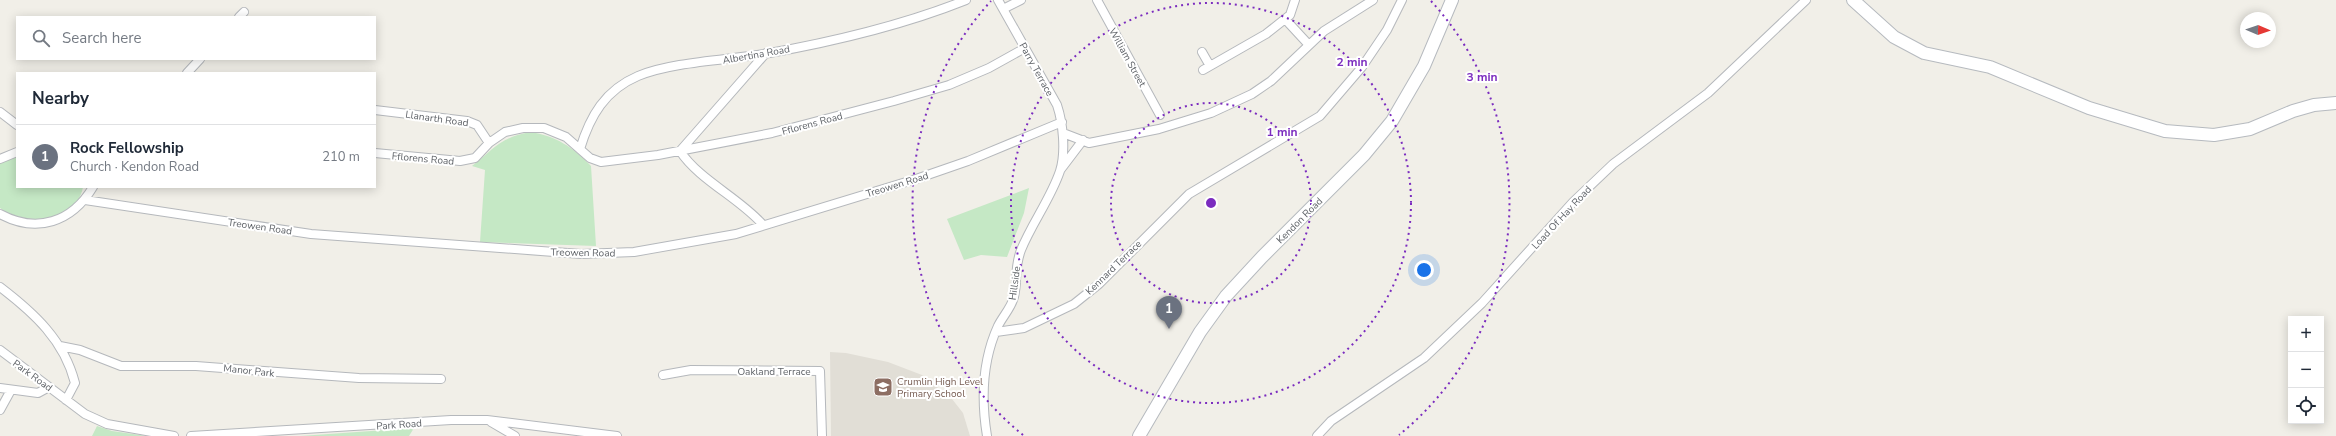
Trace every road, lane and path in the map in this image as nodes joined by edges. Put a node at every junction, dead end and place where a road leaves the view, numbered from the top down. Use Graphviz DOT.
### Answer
graph roads {
  1 [pos="966,0"];
  2 [pos="998,0"];
  3 [pos="1021,0"];
  4 [pos="1097,0"];
  5 [pos="1295,0"];
  6 [pos="1373,0"];
  7 [pos="1402,0"];
  8 [pos="1452,0"];
  9 [pos="1806,0"];
  10 [pos="1853,0"];
  11 [pos="1364,4"];
  12 [pos="1002,8"];
  13 [pos="1285,19"];
  14 [pos="1309,45"];
  15 [pos="1026,48"];
  16 [pos="1202,52"];
  17 [pos="766,53"];
  18 [pos="199,60"];
  19 [pos="188,72"];
  20 [pos="2336,103"];
  21 [pos="376,110"];
  22 [pos="0,112"];
  23 [pos="1160,115"];
  24 [pos="1062,122"];
  25 [pos="16,125"];
  26 [pos="1063,133"];
  27 [pos="1082,140"];
  28 [pos="489,143"];
  29 [pos="580,149"];
  30 [pos="680,151"];
  31 [pos="16,152"];
  32 [pos="376,153"];
  33 [pos="0,159"];
  34 [pos="1060,170"];
  35 [pos="93,188"];
  36 [pos="85,200"];
  37 [pos="0,214"];
  38 [pos="763,225"];
  39 [pos="0,287"];
  40 [pos="996,332"];
  41 [pos="60,346"];
  42 [pos="0,350"];
  43 [pos="663,375"];
  44 [pos="441,379"];
  45 [pos="49,387"];
  46 [pos="0,388"];
  47 [pos="10,390"];
  48 [pos="66,400"];
  49 [pos="0,410"];
  50 [pos="487,420"];
  51 [pos="174,436"];
  52 [pos="191,436"];
  53 [pos="515,436"];
  54 [pos="617,436"];
  55 [pos="822,436"];
  56 [pos="987,436"];
  57 [pos="1139,436"];
  58 [pos="1318,436"];
  1 -- 17 [label="street, Albertina Road"];
  2 -- 12 [label="street, Parry Terrace"];
  3 -- 12 [label="street"];
  4 -- 23 [label="street, William Street"];
  5 -- 13 [label="street"];
  6 -- 11 [label="street"];
  7 -- 40 [label="street, Kennard Terrace"];
  8 -- 57 [label="main road, Kendon Road"];
  9 -- 58 [label="street, Load Of Hay Road"];
  10 -- 20 [label="main road"];
  11 -- 14 [label="street"];
  12 -- 15 [label="street, Parry Terrace"];
  13 -- 14 [label="street"];
  13 -- 16 [label="street"];
  14 -- 27 [label="street"];
  15 -- 24 [label="street, Parry Terrace"];
  15 -- 30 [label="street, Fflorens Road"];
  17 -- 29 [label="street, Albertina Road"];
  17 -- 30 [label="street"];
  18 -- 19 [label="street"];
  21 -- 28 [label="street, Llanarth Road"];
  22 -- 25 [label="street"];
  24 -- 26 [label="street, Parry Terrace"];
  24 -- 38 [label="street, Treowen Road"];
  26 -- 27 [label="street"];
  26 -- 34 [label="street, Hillside"];
  27 -- 34 [label="street"];
  28 -- 29 [label="street, Fflorens Road"];
  28 -- 32 [label="street, Fflorens Road"];
  29 -- 30 [label="street, Fflorens Road"];
  30 -- 38 [label="street"];
  31 -- 33 [label="street"];
  34 -- 40 [label="street, Hillside"];
  35 -- 36 [label="street"];
  36 -- 37 [label="street"];
  36 -- 38 [label="street, Treowen Road"];
  39 -- 41 [label="street"];
  40 -- 56 [label="street, Hillside"];
  41 -- 44 [label="street, Manor Park"];
  41 -- 48 [label="street"];
  42 -- 45 [label="street, Park Road"];
  43 -- 55 [label="street, Oakland Terrace"];
  45 -- 47 [label="street"];
  45 -- 48 [label="street, Park Road"];
  46 -- 47 [label="street"];
  47 -- 49 [label="street"];
  48 -- 51 [label="street, Park Road"];
  50 -- 52 [label="street, Park Road"];
  50 -- 53 [label="street"];
  50 -- 54 [label="street, Park Road"];
}
